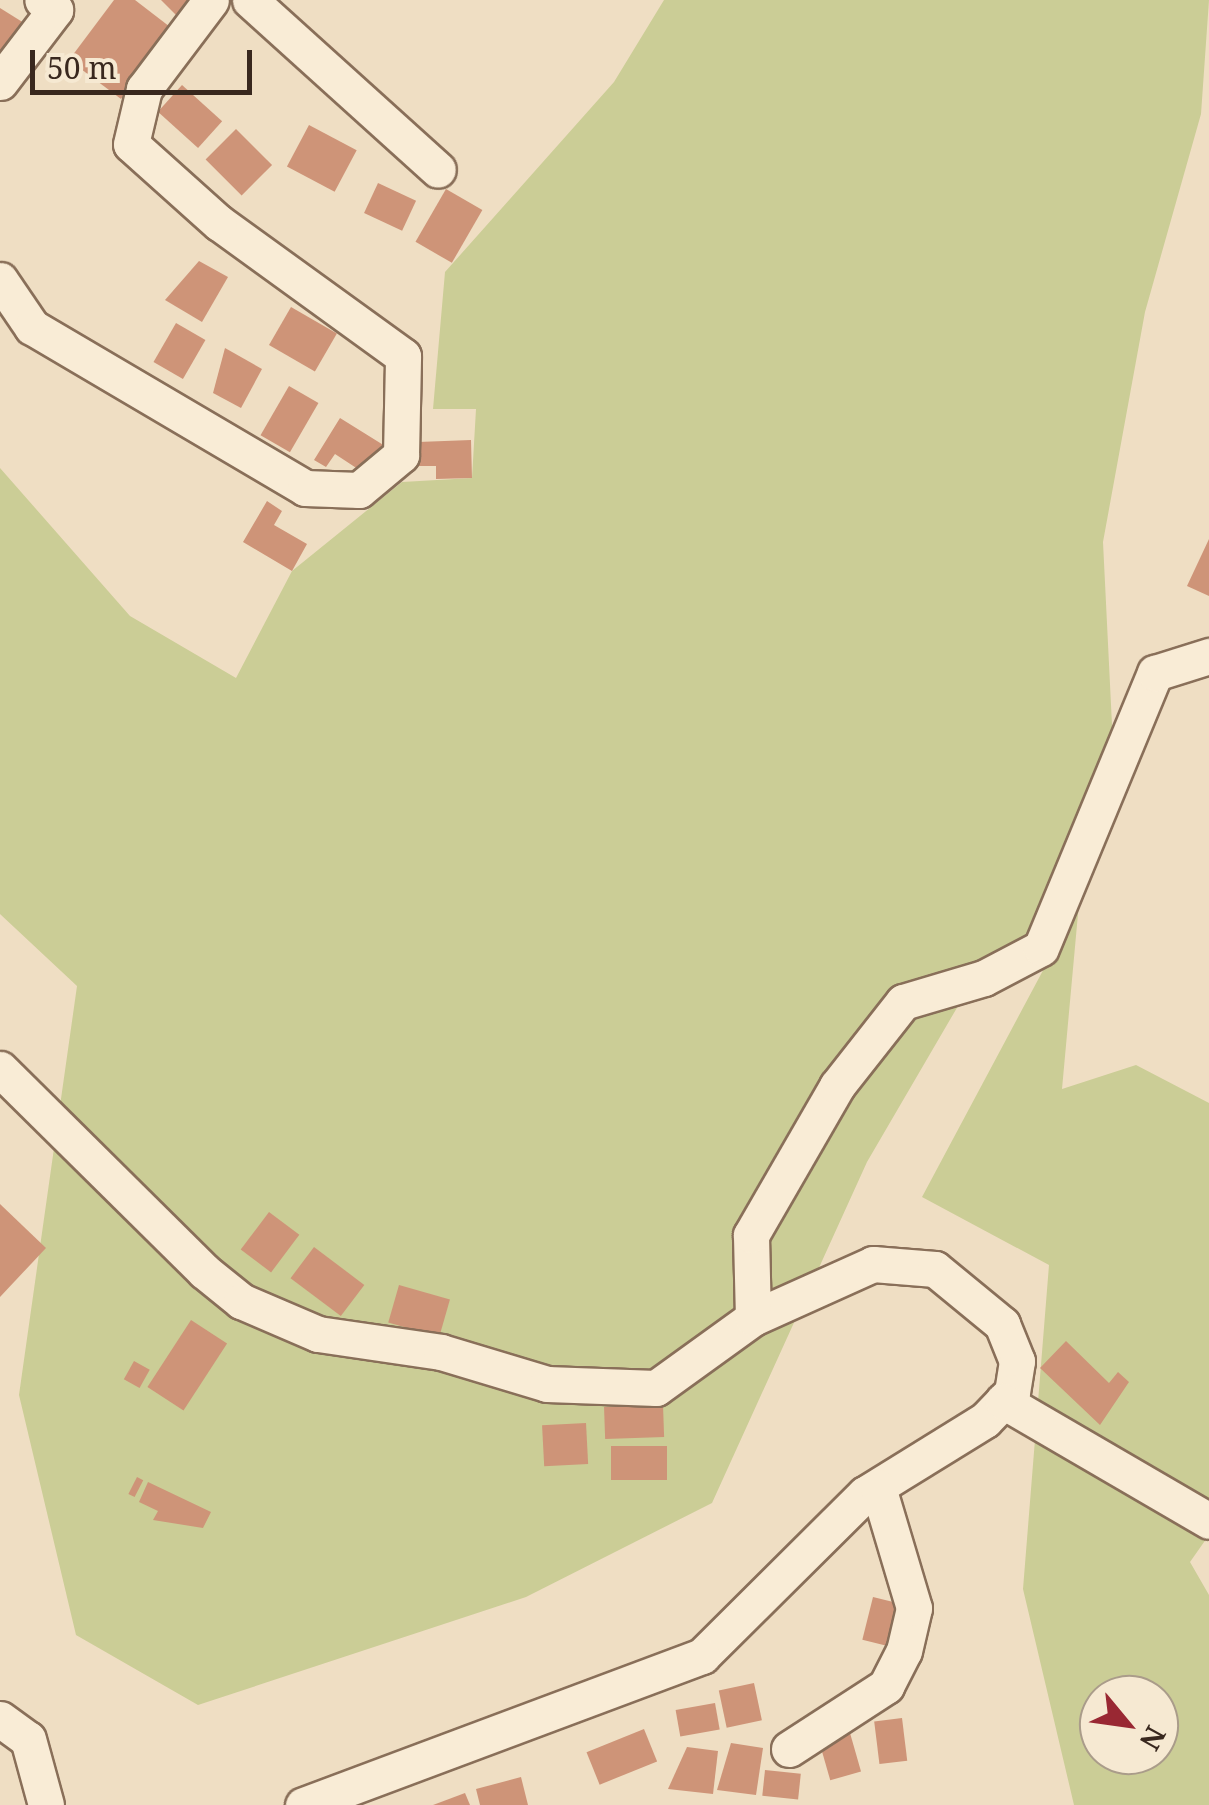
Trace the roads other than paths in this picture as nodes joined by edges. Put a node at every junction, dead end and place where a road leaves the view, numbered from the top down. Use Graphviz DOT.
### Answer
graph roads {
  1 [pos="42,0"];
  2 [pos="210,0"];
  3 [pos="250,0"];
  4 [pos="0,82"];
  5 [pos="438,170"];
  6 [pos="0,280"];
  7 [pos="1209,656"];
  8 [pos="0,1069"];
  9 [pos="753,1318"];
  10 [pos="1003,1401"];
  11 [pos="878,1487"];
  12 [pos="1209,1521"];
  13 [pos="0,1719"];
  14 [pos="788,1749"];
  15 [pos="46,1805"];
  16 [pos="303,1805"];
  1 -- 4 [label="street"];
  2 -- 6 [label="street"];
  3 -- 5 [label="street"];
  7 -- 9 [label="street"];
  8 -- 9 [label="street"];
  9 -- 10 [label="street"];
  10 -- 11 [label="street"];
  10 -- 12 [label="street"];
  11 -- 14 [label="street"];
  11 -- 16 [label="street"];
  13 -- 15 [label="street"];
}
